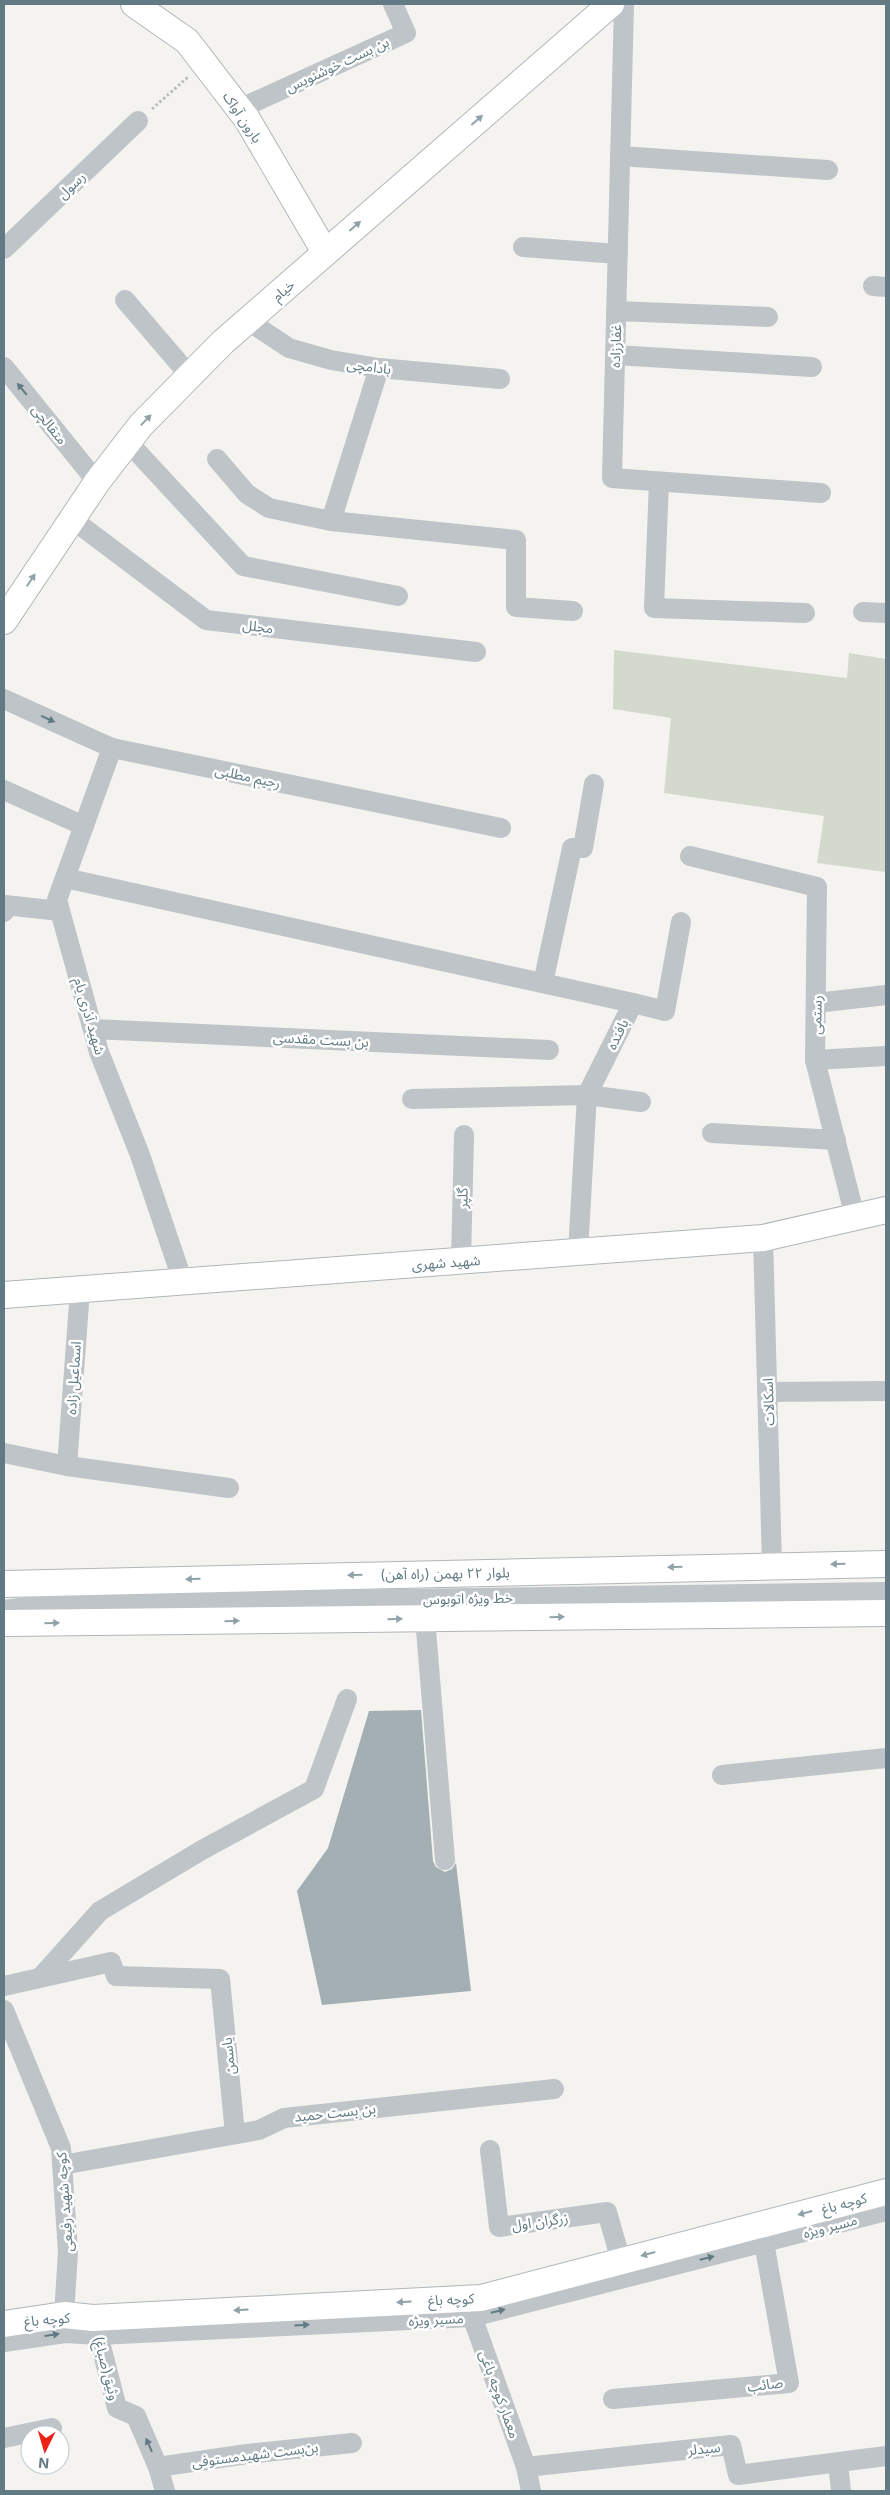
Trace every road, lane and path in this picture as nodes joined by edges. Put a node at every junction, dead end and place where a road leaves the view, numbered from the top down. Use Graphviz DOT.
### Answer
graph roads {
  1 [pos="134,4"];
  2 [pos="393,4"];
  3 [pos="624,4"];
  4 [pos="601,7"];
  5 [pos="203,63"];
  6 [pos="239,109"];
  7 [pos="138,121"];
  8 [pos="620,156"];
  9 [pos="828,170"];
  10 [pos="523,248"];
  11 [pos="4,249"];
  12 [pos="326,252"];
  13 [pos="618,254"];
  14 [pos="125,300"];
  15 [pos="616,311"];
  16 [pos="768,317"];
  17 [pos="247,320"];
  18 [pos="615,355"];
  19 [pos="4,367"];
  20 [pos="379,368"];
  21 [pos="812,368"];
  22 [pos="190,376"];
  23 [pos="500,378"];
  24 [pos="128,442"];
  25 [pos="217,459"];
  26 [pos="97,482"];
  27 [pos="660,482"];
  28 [pos="821,493"];
  29 [pos="72,519"];
  30 [pos="331,521"];
  31 [pos="398,596"];
  32 [pos="573,611"];
  33 [pos="863,612"];
  34 [pos="805,613"];
  35 [pos="886,613"];
  36 [pos="4,621"];
  37 [pos="476,652"];
  38 [pos="4,699"];
  39 [pos="112,748"];
  40 [pos="594,784"];
  41 [pos="4,790"];
  42 [pos="84,826"];
  43 [pos="500,828"];
  44 [pos="690,856"];
  45 [pos="65,878"];
  46 [pos="60,911"];
  47 [pos="4,912"];
  48 [pos="681,922"];
  49 [pos="542,983"];
  50 [pos="886,995"];
  51 [pos="633,1003"];
  52 [pos="816,1004"];
  53 [pos="93,1029"];
  54 [pos="549,1050"];
  55 [pos="886,1056"];
  56 [pos="815,1060"];
  57 [pos="587,1095"];
  58 [pos="412,1099"];
  59 [pos="641,1102"];
  60 [pos="712,1133"];
  61 [pos="464,1135"];
  62 [pos="836,1140"];
  63 [pos="886,1210"];
  64 [pos="854,1217"];
  65 [pos="763,1238"];
  66 [pos="578,1252"];
  67 [pos="461,1261"];
  68 [pos="183,1282"];
  69 [pos="80,1290"];
  70 [pos="4,1295"];
  71 [pos="886,1391"];
  72 [pos="767,1392"];
  73 [pos="4,1453"];
  74 [pos="67,1466"];
  75 [pos="229,1488"];
  76 [pos="886,1564"];
  77 [pos="772,1565"];
  78 [pos="4,1584"];
  79 [pos="886,1592"];
  80 [pos="4,1599"];
  81 [pos="50,1604"];
  82 [pos="4,1610"];
  83 [pos="886,1613"];
  84 [pos="425,1618"];
  85 [pos="4,1623"];
  86 [pos="347,1699"];
  87 [pos="886,1758"];
  88 [pos="722,1775"];
  89 [pos="445,1860"];
  90 [pos="40,1978"];
  91 [pos="4,1986"];
  92 [pos="4,2010"];
  93 [pos="554,2090"];
  94 [pos="235,2134"];
  95 [pos="490,2150"];
  96 [pos="62,2165"];
  97 [pos="886,2192"];
  98 [pos="886,2211"];
  99 [pos="763,2234"];
  100 [pos="620,2261"];
  101 [pos="469,2308"];
  102 [pos="64,2315"];
  103 [pos="4,2324"];
  104 [pos="96,2326"];
  105 [pos="4,2342"];
  106 [pos="613,2400"];
  107 [pos="20,2435"];
  108 [pos="4,2438"];
  109 [pos="352,2443"];
  110 [pos="886,2456"];
  111 [pos="838,2463"];
  112 [pos="158,2467"];
  113 [pos="526,2467"];
  114 [pos="165,2491"];
  115 [pos="531,2491"];
  116 [pos="842,2491"];
  1 -- 5 [label="main road, بارون آواک"];
  2 -- 6 [label="street, بن بست خوشنویس"];
  3 -- 8 [label="street, غفارزاده"];
  12 -- 4 [label="main road, خیام, one-way"];
  5 -- 6 [label="main road, بارون آواک"];
  5 -- 7 [label="path"];
  6 -- 12 [label="main road, بارون آواک"];
  7 -- 11 [label="street, رسول"];
  8 -- 9 [label="street"];
  8 -- 13 [label="street, غفارزاده"];
  10 -- 13 [label="street"];
  12 -- 17 [label="main road, خیام"];
  13 -- 15 [label="street, غفارزاده"];
  14 -- 22 [label="street"];
  15 -- 16 [label="street"];
  15 -- 18 [label="street, غفارزاده"];
  17 -- 20 [label="street, بادامچی"];
  17 -- 22 [label="main road, خیام"];
  18 -- 21 [label="street"];
  18 -- 27 [label="street, غفارزاده"];
  26 -- 19 [label="street, متقالچی, one-way"];
  20 -- 23 [label="street, بادامچی"];
  20 -- 30 [label="street"];
  24 -- 22 [label="main road, خیام, one-way"];
  24 -- 26 [label="main road, خیام"];
  24 -- 31 [label="street"];
  25 -- 30 [label="street"];
  26 -- 29 [label="main road, خیام"];
  27 -- 28 [label="street, غفارزاده"];
  27 -- 34 [label="street"];
  36 -- 29 [label="main road, خیام, one-way"];
  29 -- 37 [label="street, مجلل"];
  30 -- 32 [label="street"];
  33 -- 35 [label="street"];
  38 -- 39 [label="street, رحیم مطلبی, one-way"];
  39 -- 42 [label="street, شهید آذری یام"];
  39 -- 43 [label="street, رحیم مطلبی"];
  40 -- 49 [label="street"];
  41 -- 42 [label="street"];
  42 -- 45 [label="street, شهید آذری یام"];
  44 -- 52 [label="street, رستمی"];
  45 -- 46 [label="street, شهید آذری یام"];
  45 -- 49 [label="street"];
  46 -- 47 [label="street"];
  46 -- 53 [label="street, شهید آذری یام"];
  48 -- 51 [label="street, بافنده"];
  49 -- 51 [label="street"];
  50 -- 52 [label="street"];
  51 -- 57 [label="street, بافنده"];
  52 -- 56 [label="street, رستمی"];
  53 -- 54 [label="street, بن بست مقدسی"];
  53 -- 68 [label="street, شهید آذری یام"];
  55 -- 56 [label="street"];
  56 -- 62 [label="street, رستمی"];
  57 -- 58 [label="street"];
  57 -- 59 [label="street"];
  57 -- 66 [label="street, بافنده"];
  60 -- 62 [label="street"];
  61 -- 67 [label="street, گلپر"];
  62 -- 64 [label="street, رستمی"];
  63 -- 64 [label="main road, شهید شهری"];
  64 -- 65 [label="main road, شهید شهری"];
  65 -- 66 [label="main road, شهید شهری"];
  65 -- 72 [label="street, اسکالات"];
  66 -- 67 [label="main road, شهید شهری"];
  67 -- 68 [label="main road, شهید شهری"];
  68 -- 69 [label="main road, شهید شهری"];
  69 -- 70 [label="main road, شهید شهری"];
  69 -- 74 [label="street, اسماعیل زاده"];
  71 -- 72 [label="street"];
  72 -- 77 [label="street, اسکالات"];
  73 -- 74 [label="street"];
  74 -- 75 [label="street"];
  76 -- 77 [label="main road, بلوار ۲۲ بهمن (راه آهن), one-way"];
  77 -- 78 [label="main road, بلوار ۲۲ بهمن (راه آهن), one-way"];
  79 -- 81 [label="street, خط ویژه اتوبوس"];
  80 -- 81 [label="street"];
  81 -- 82 [label="street"];
  84 -- 83 [label="main road, one-way"];
  85 -- 84 [label="main road, one-way"];
  84 -- 89 [label="street"];
  86 -- 90 [label="street"];
  87 -- 88 [label="street"];
  90 -- 91 [label="street"];
  90 -- 94 [label="street, یاسمن"];
  92 -- 96 [label="street, کوچه شهید رفیعی"];
  93 -- 94 [label="street, بن بست حمید"];
  94 -- 96 [label="street, بن بست حمید"];
  95 -- 100 [label="street, زرگران اول"];
  96 -- 102 [label="street, کوچه شهید رفیعی"];
  97 -- 99 [label="main road, کوچه باغ, one-way"];
  98 -- 99 [label="street, مسیر ویژه"];
  99 -- 100 [label="main road, کوچه باغ, one-way"];
  101 -- 99 [label="street, مسیر ویژه, one-way"];
  99 -- 106 [label="street, صائب"];
  100 -- 101 [label="main road, کوچه باغ"];
  101 -- 104 [label="main road, کوچه باغ"];
  101 -- 113 [label="street, معمار کوچه باغی"];
  102 -- 103 [label="main road, کوچه باغ"];
  102 -- 104 [label="main road, کوچه باغ"];
  105 -- 104 [label="street, one-way"];
  112 -- 104 [label="street, وثیق(صباغ), one-way"];
  107 -- 108 [label="street"];
  109 -- 112 [label="street, بن‌بست شهیدمستوفی"];
  110 -- 111 [label="street, سیدلر"];
  111 -- 113 [label="street, سیدلر"];
  111 -- 116 [label="street"];
  112 -- 114 [label="street, وثیق(صباغ)"];
  113 -- 115 [label="street, معمار کوچه باغی"];
}
